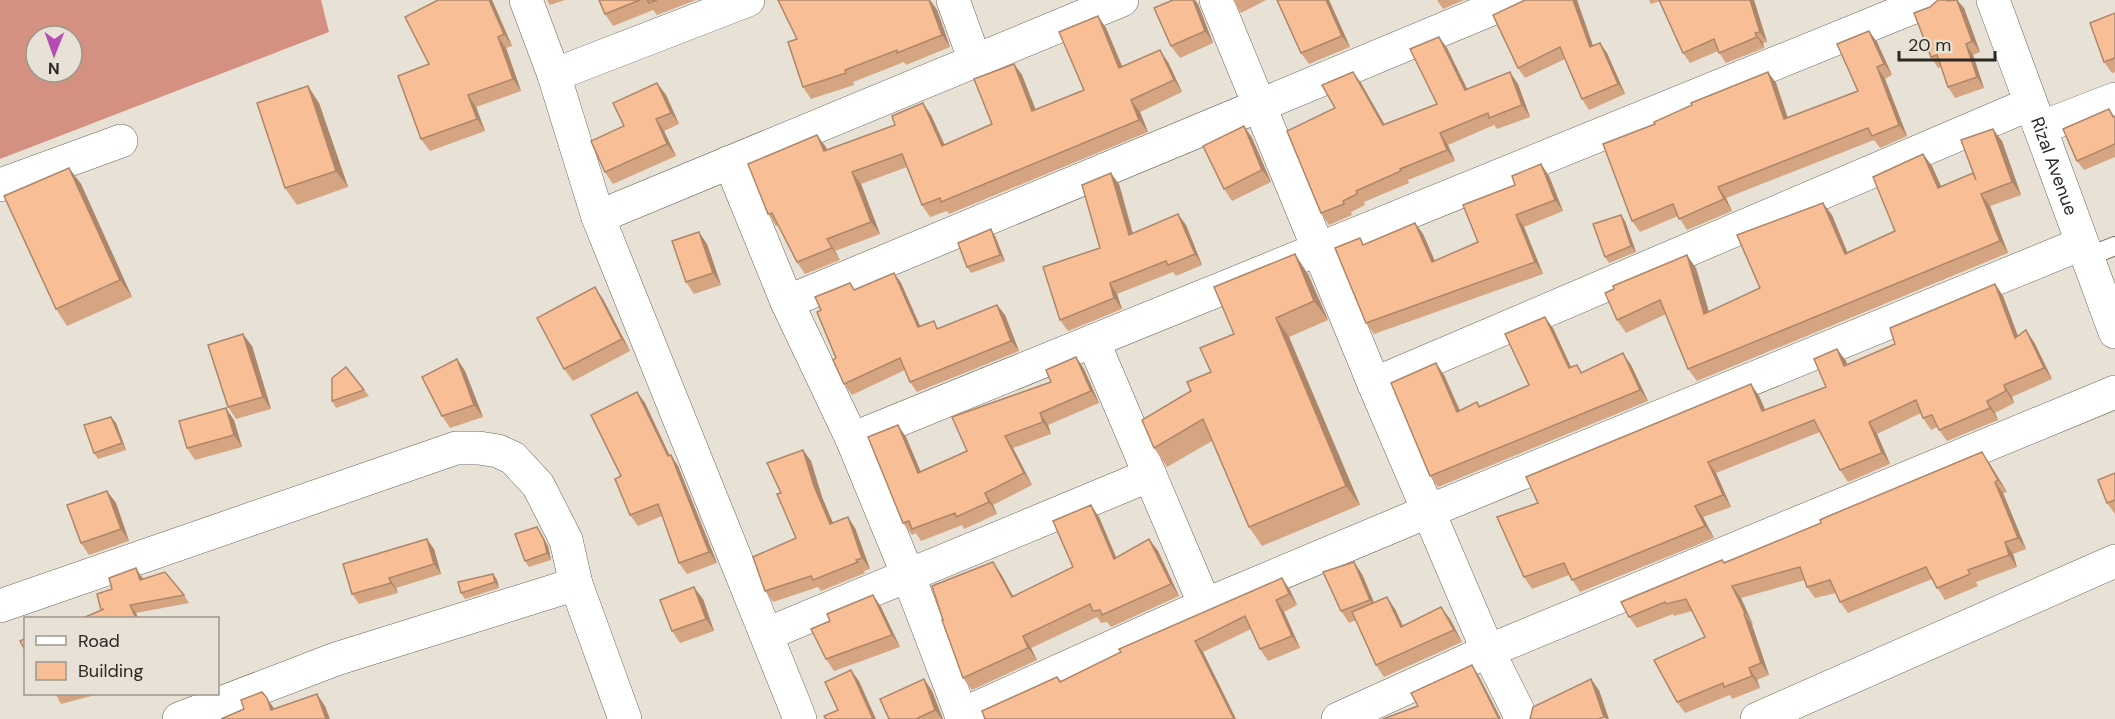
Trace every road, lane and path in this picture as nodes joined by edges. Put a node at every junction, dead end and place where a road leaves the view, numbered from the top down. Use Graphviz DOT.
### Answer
graph roads {
  1 [pos="526,0"];
  2 [pos="748,0"];
  3 [pos="953,0"];
  4 [pos="1122,0"];
  5 [pos="1216,0"];
  6 [pos="1513,0"];
  7 [pos="1931,0"];
  8 [pos="1998,2"];
  9 [pos="975,61"];
  10 [pos="554,75"];
  11 [pos="2115,99"];
  12 [pos="1259,105"];
  13 [pos="2035,116"];
  14 [pos="121,141"];
  15 [pos="729,162"];
  16 [pos="0,185"];
  17 [pos="598,217"];
  18 [pos="2094,249"];
  19 [pos="1319,250"];
  20 [pos="787,302"];
  21 [pos="2115,332"];
  22 [pos="1093,341"];
  23 [pos="1374,384"];
  24 [pos="2115,392"];
  25 [pos="852,440"];
  26 [pos="1150,475"];
  27 [pos="1429,511"];
  28 [pos="2115,561"];
  29 [pos="908,575"];
  30 [pos="576,584"];
  31 [pos="1205,605"];
  32 [pos="0,606"];
  33 [pos="767,634"];
  34 [pos="1488,651"];
  35 [pos="962,717"];
  36 [pos="179,719"];
  37 [pos="625,719"];
  38 [pos="800,719"];
  39 [pos="1338,719"];
  40 [pos="1522,719"];
  41 [pos="1757,719"];
  1 -- 10 [label="street"];
  2 -- 10 [label="street"];
  3 -- 9 [label="street"];
  4 -- 9 [label="street"];
  5 -- 12 [label="street"];
  6 -- 12 [label="street"];
  7 -- 19 [label="street"];
  8 -- 13 [label="street, Rizal Avenue"];
  9 -- 15 [label="street"];
  10 -- 17 [label="street"];
  11 -- 13 [label="street"];
  12 -- 19 [label="street"];
  12 -- 20 [label="street"];
  13 -- 18 [label="street, Rizal Avenue"];
  13 -- 23 [label="street"];
  14 -- 16 [label="street"];
  15 -- 17 [label="street"];
  15 -- 20 [label="street"];
  17 -- 33 [label="street"];
  18 -- 21 [label="street, Rizal Avenue"];
  18 -- 27 [label="street"];
  19 -- 22 [label="street"];
  19 -- 23 [label="street"];
  20 -- 25 [label="street"];
  22 -- 25 [label="street"];
  22 -- 26 [label="street"];
  23 -- 27 [label="street"];
  24 -- 34 [label="street"];
  25 -- 29 [label="street"];
  26 -- 29 [label="street"];
  26 -- 31 [label="street"];
  27 -- 31 [label="street"];
  27 -- 34 [label="street"];
  28 -- 41 [label="street"];
  29 -- 33 [label="street"];
  29 -- 35 [label="street"];
  30 -- 32 [label="street"];
  30 -- 36 [label="street"];
  30 -- 37 [label="street"];
  31 -- 35 [label="street"];
  33 -- 38 [label="street"];
  34 -- 39 [label="street"];
  34 -- 40 [label="street"];
}
